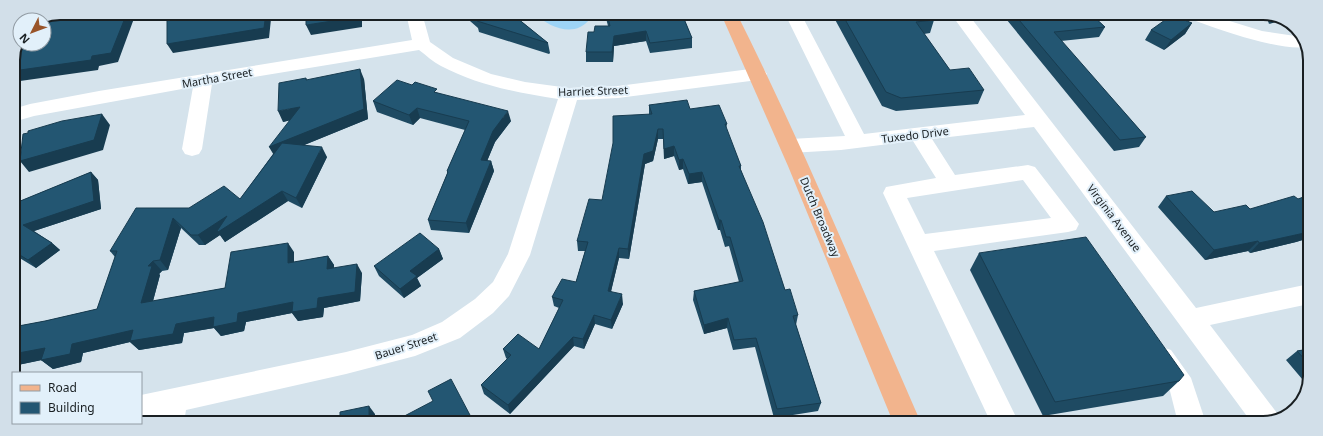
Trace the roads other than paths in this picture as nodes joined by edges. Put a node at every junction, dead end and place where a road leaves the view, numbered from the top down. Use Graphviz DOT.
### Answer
graph roads {
  1 [pos="416,20"];
  2 [pos="732,20"];
  3 [pos="796,20"];
  4 [pos="964,20"];
  5 [pos="1212,20"];
  6 [pos="1299,41"];
  7 [pos="422,44"];
  8 [pos="758,74"];
  9 [pos="203,80"];
  10 [pos="569,94"];
  11 [pos="20,114"];
  12 [pos="1040,120"];
  13 [pos="918,134"];
  14 [pos="858,141"];
  15 [pos="790,146"];
  16 [pos="192,149"];
  17 [pos="950,184"];
  18 [pos="1068,224"];
  19 [pos="1082,243"];
  20 [pos="919,244"];
  21 [pos="1303,295"];
  22 [pos="1191,319"];
  23 [pos="1150,340"];
  24 [pos="142,407"];
  25 [pos="172,411"];
  26 [pos="903,416"];
  27 [pos="1002,416"];
  28 [pos="1190,416"];
  29 [pos="1264,416"];
  1 -- 7 [label="street"];
  2 -- 8 [label="main road, Dutch Broadway"];
  3 -- 14 [label="street"];
  4 -- 12 [label="street, Virginia Avenue"];
  5 -- 6 [label="street"];
  7 -- 9 [label="street, Martha Street"];
  7 -- 10 [label="street, Harriet Street"];
  8 -- 10 [label="street, Harriet Street"];
  8 -- 15 [label="main road, Dutch Broadway"];
  9 -- 11 [label="street, Martha Street"];
  9 -- 16 [label="street"];
  10 -- 25 [label="street, Bauer Street"];
  12 -- 13 [label="street, Tuxedo Drive"];
  12 -- 22 [label="street, Virginia Avenue"];
  13 -- 14 [label="street, Tuxedo Drive"];
  13 -- 17 [label="street"];
  14 -- 15 [label="street, Tuxedo Drive"];
  15 -- 26 [label="main road, Dutch Broadway"];
  17 -- 18 [label="street"];
  17 -- 20 [label="street"];
  18 -- 19 [label="street"];
  18 -- 20 [label="street"];
  20 -- 27 [label="street"];
  21 -- 22 [label="street"];
  22 -- 29 [label="street, Virginia Avenue"];
  23 -- 28 [label="street"];
  24 -- 25 [label="street, Bauer Street"];
}
